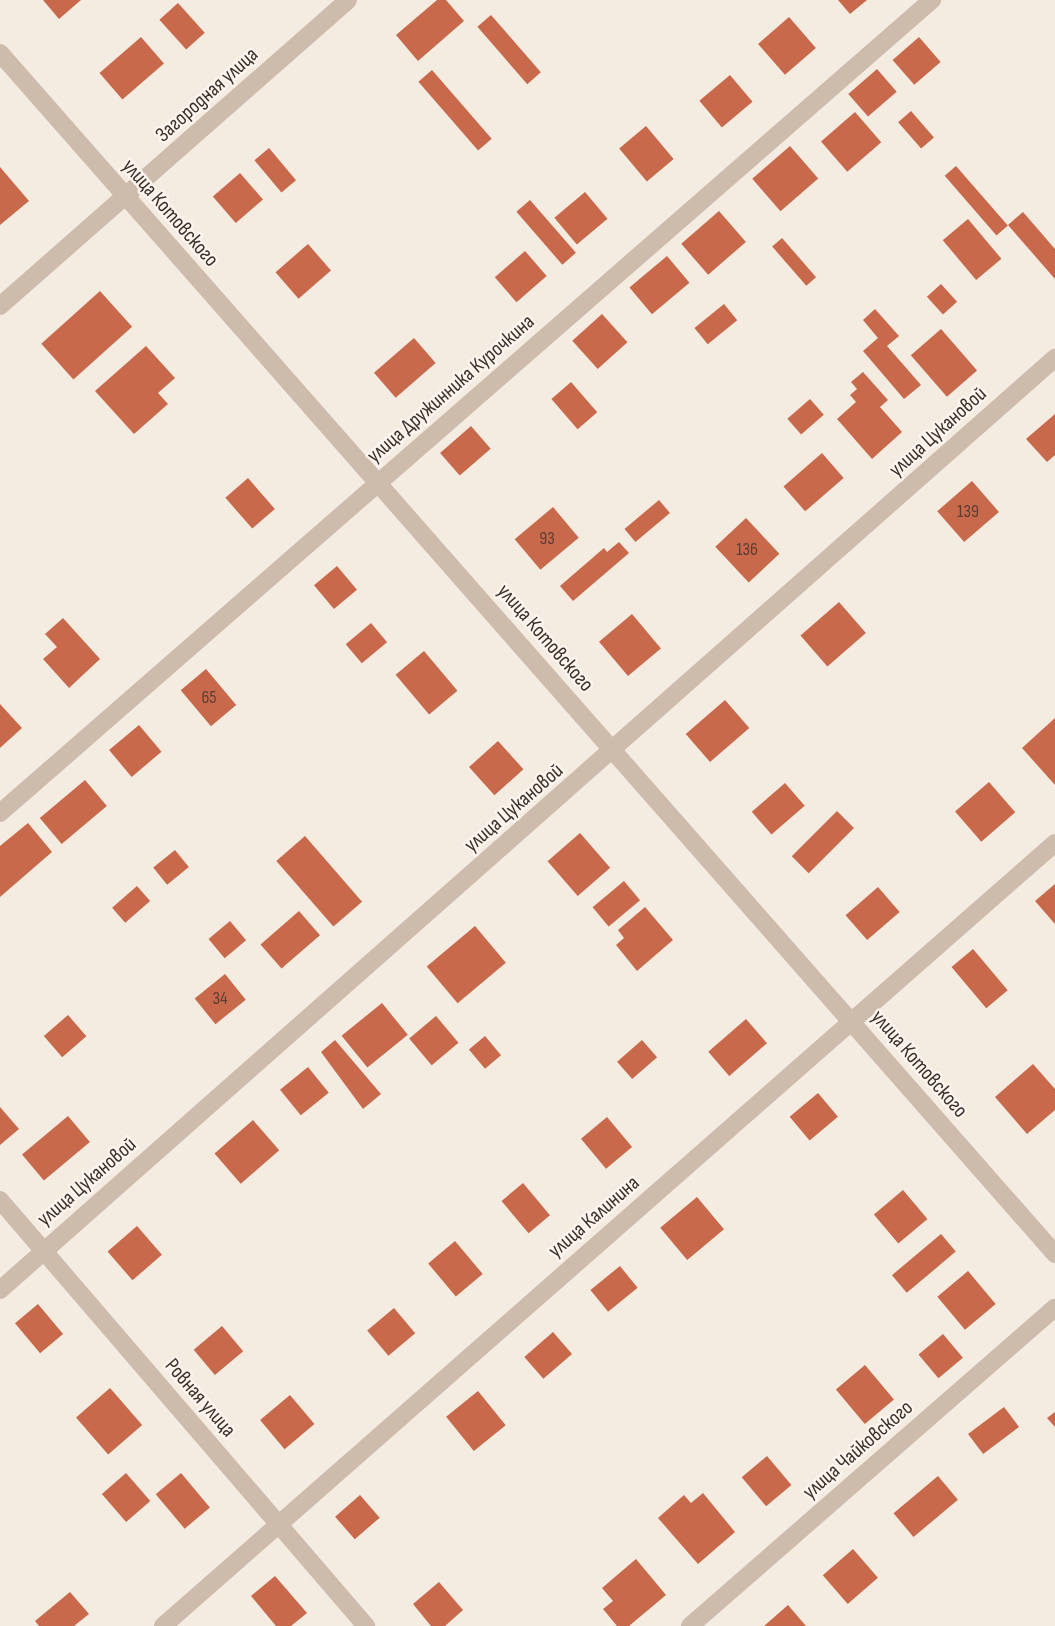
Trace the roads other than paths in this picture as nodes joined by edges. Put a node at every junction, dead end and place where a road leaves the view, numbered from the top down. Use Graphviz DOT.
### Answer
graph roads {
  1 [pos="348,0"];
  2 [pos="932,0"];
  3 [pos="0,53"];
  4 [pos="126,197"];
  5 [pos="0,306"];
  6 [pos="1055,358"];
  7 [pos="378,483"];
  8 [pos="613,751"];
  9 [pos="0,813"];
  10 [pos="1055,843"];
  11 [pos="851,1022"];
  12 [pos="0,1200"];
  13 [pos="43,1251"];
  14 [pos="1055,1254"];
  15 [pos="0,1290"];
  16 [pos="1055,1308"];
  17 [pos="279,1524"];
  18 [pos="163,1626"];
  19 [pos="366,1626"];
  20 [pos="690,1626"];
  1 -- 4 [label="street, Загородная улица"];
  2 -- 7 [label="street, улица Дружинника Курочкина"];
  3 -- 4 [label="street, улица Котовского"];
  4 -- 5 [label="street, Загородная улица"];
  4 -- 7 [label="street, улица Котовского"];
  6 -- 8 [label="street, улица Цукановой"];
  7 -- 8 [label="street, улица Котовского"];
  7 -- 9 [label="street, улица Дружинника Курочкина"];
  8 -- 11 [label="street, улица Котовского"];
  8 -- 13 [label="street, улица Цукановой"];
  10 -- 11 [label="street, улица Калинина"];
  11 -- 14 [label="street, улица Котовского"];
  11 -- 17 [label="street, улица Калинина"];
  12 -- 13 [label="street, Ровная улица"];
  13 -- 15 [label="street, улица Цукановой"];
  13 -- 17 [label="street, Ровная улица"];
  16 -- 20 [label="street, улица Чайковского"];
  17 -- 18 [label="street, улица Калинина"];
  17 -- 19 [label="street, Ровная улица"];
}
